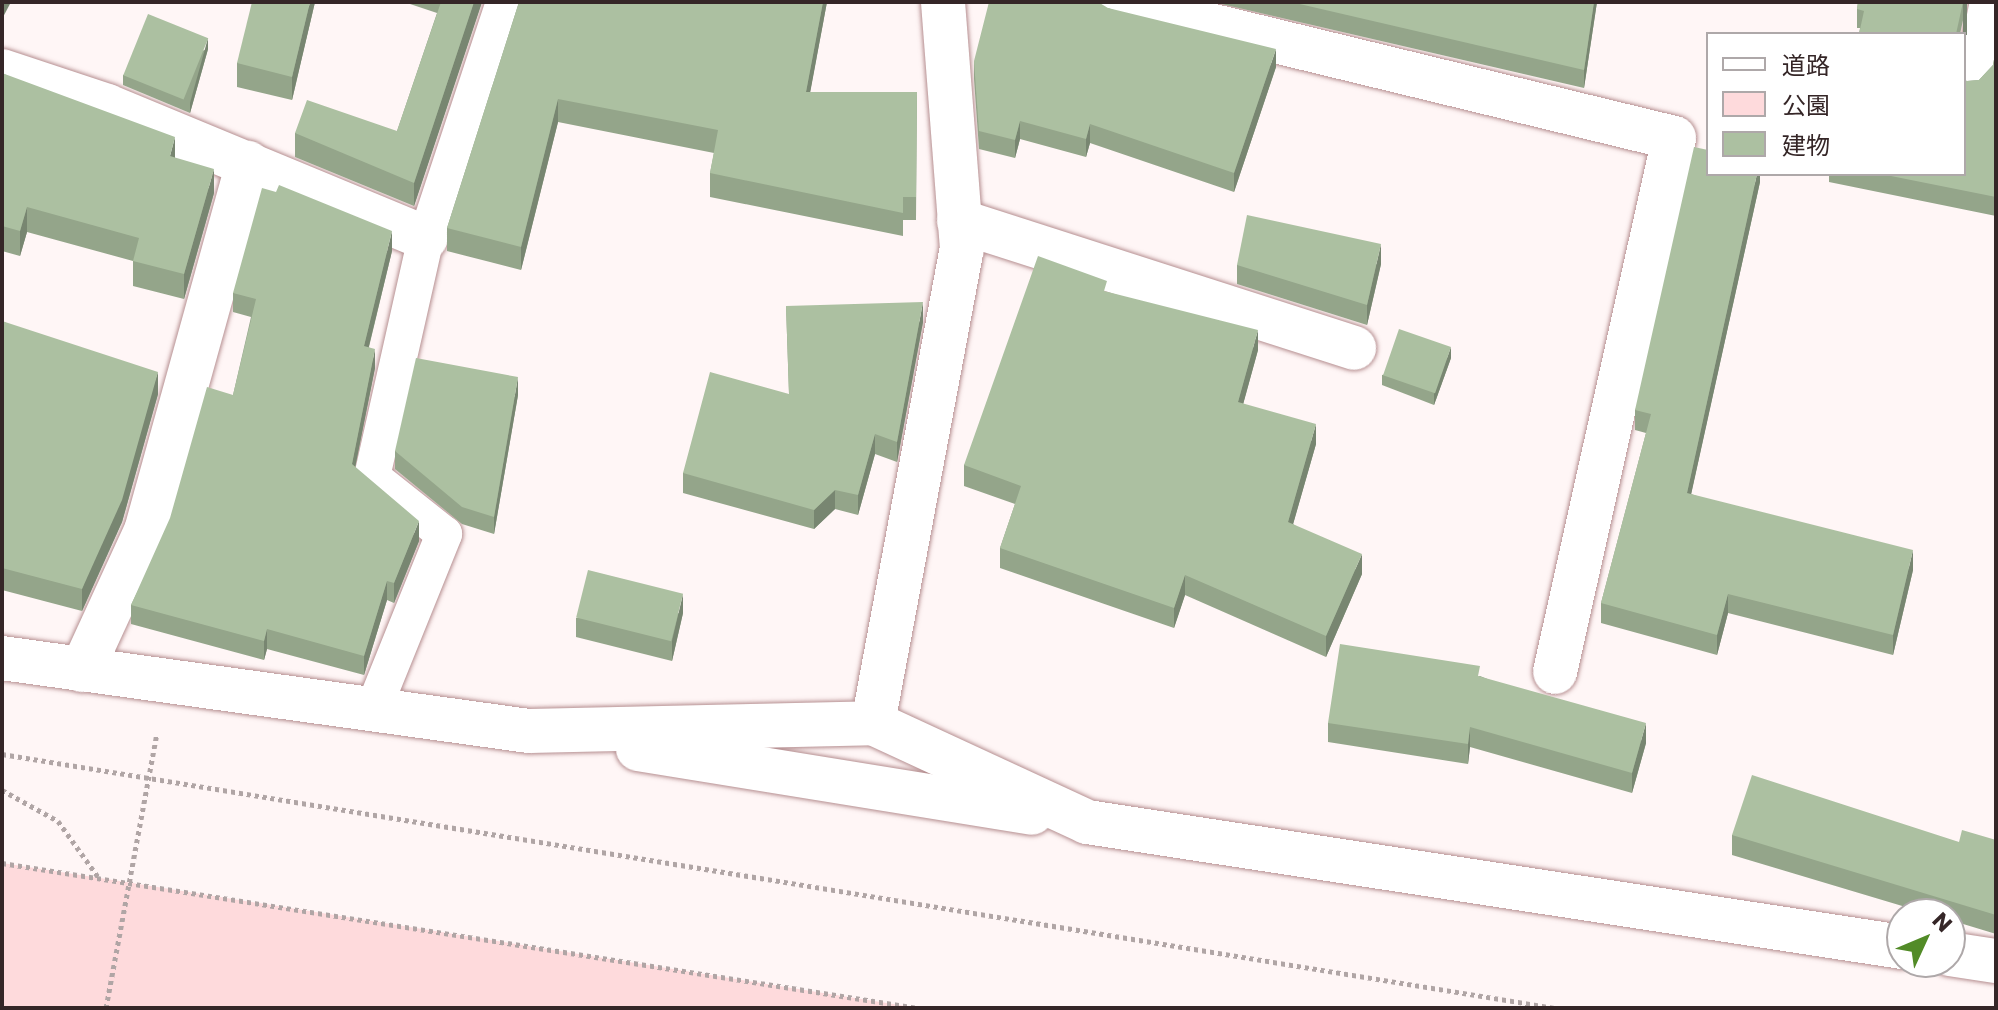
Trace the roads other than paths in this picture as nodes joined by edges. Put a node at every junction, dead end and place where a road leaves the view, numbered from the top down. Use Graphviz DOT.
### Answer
graph roads {
  1 [pos="504,2"];
  2 [pos="943,2"];
  3 [pos="1115,2"];
  4 [pos="1988,2"];
  5 [pos="2,71"];
  6 [pos="1972,79"];
  7 [pos="248,163"];
  8 [pos="959,221"];
  9 [pos="426,238"];
  10 [pos="1354,348"];
  11 [pos="2,658"];
  12 [pos="82,670"];
  13 [pos="1555,672"];
  14 [pos="373,710"];
  15 [pos="873,723"];
  16 [pos="529,731"];
  17 [pos="1087,822"];
  18 [pos="1886,945"];
  19 [pos="1966,956"];
  20 [pos="1996,961"];
  1 -- 9 [label="lane"];
  2 -- 8 [label="street"];
  3 -- 13 [label="street"];
  4 -- 6 [label="lane"];
  5 -- 7 [label="street"];
  7 -- 9 [label="street"];
  7 -- 12 [label="street"];
  8 -- 10 [label="street"];
  8 -- 15 [label="street"];
  9 -- 14 [label="lane"];
  11 -- 12 [label="street"];
  12 -- 14 [label="street"];
  14 -- 16 [label="street"];
  15 -- 16 [label="street"];
  15 -- 17 [label="street"];
  16 -- 17 [label="street"];
  17 -- 18 [label="street"];
  19 -- 20 [label="street"];
}
